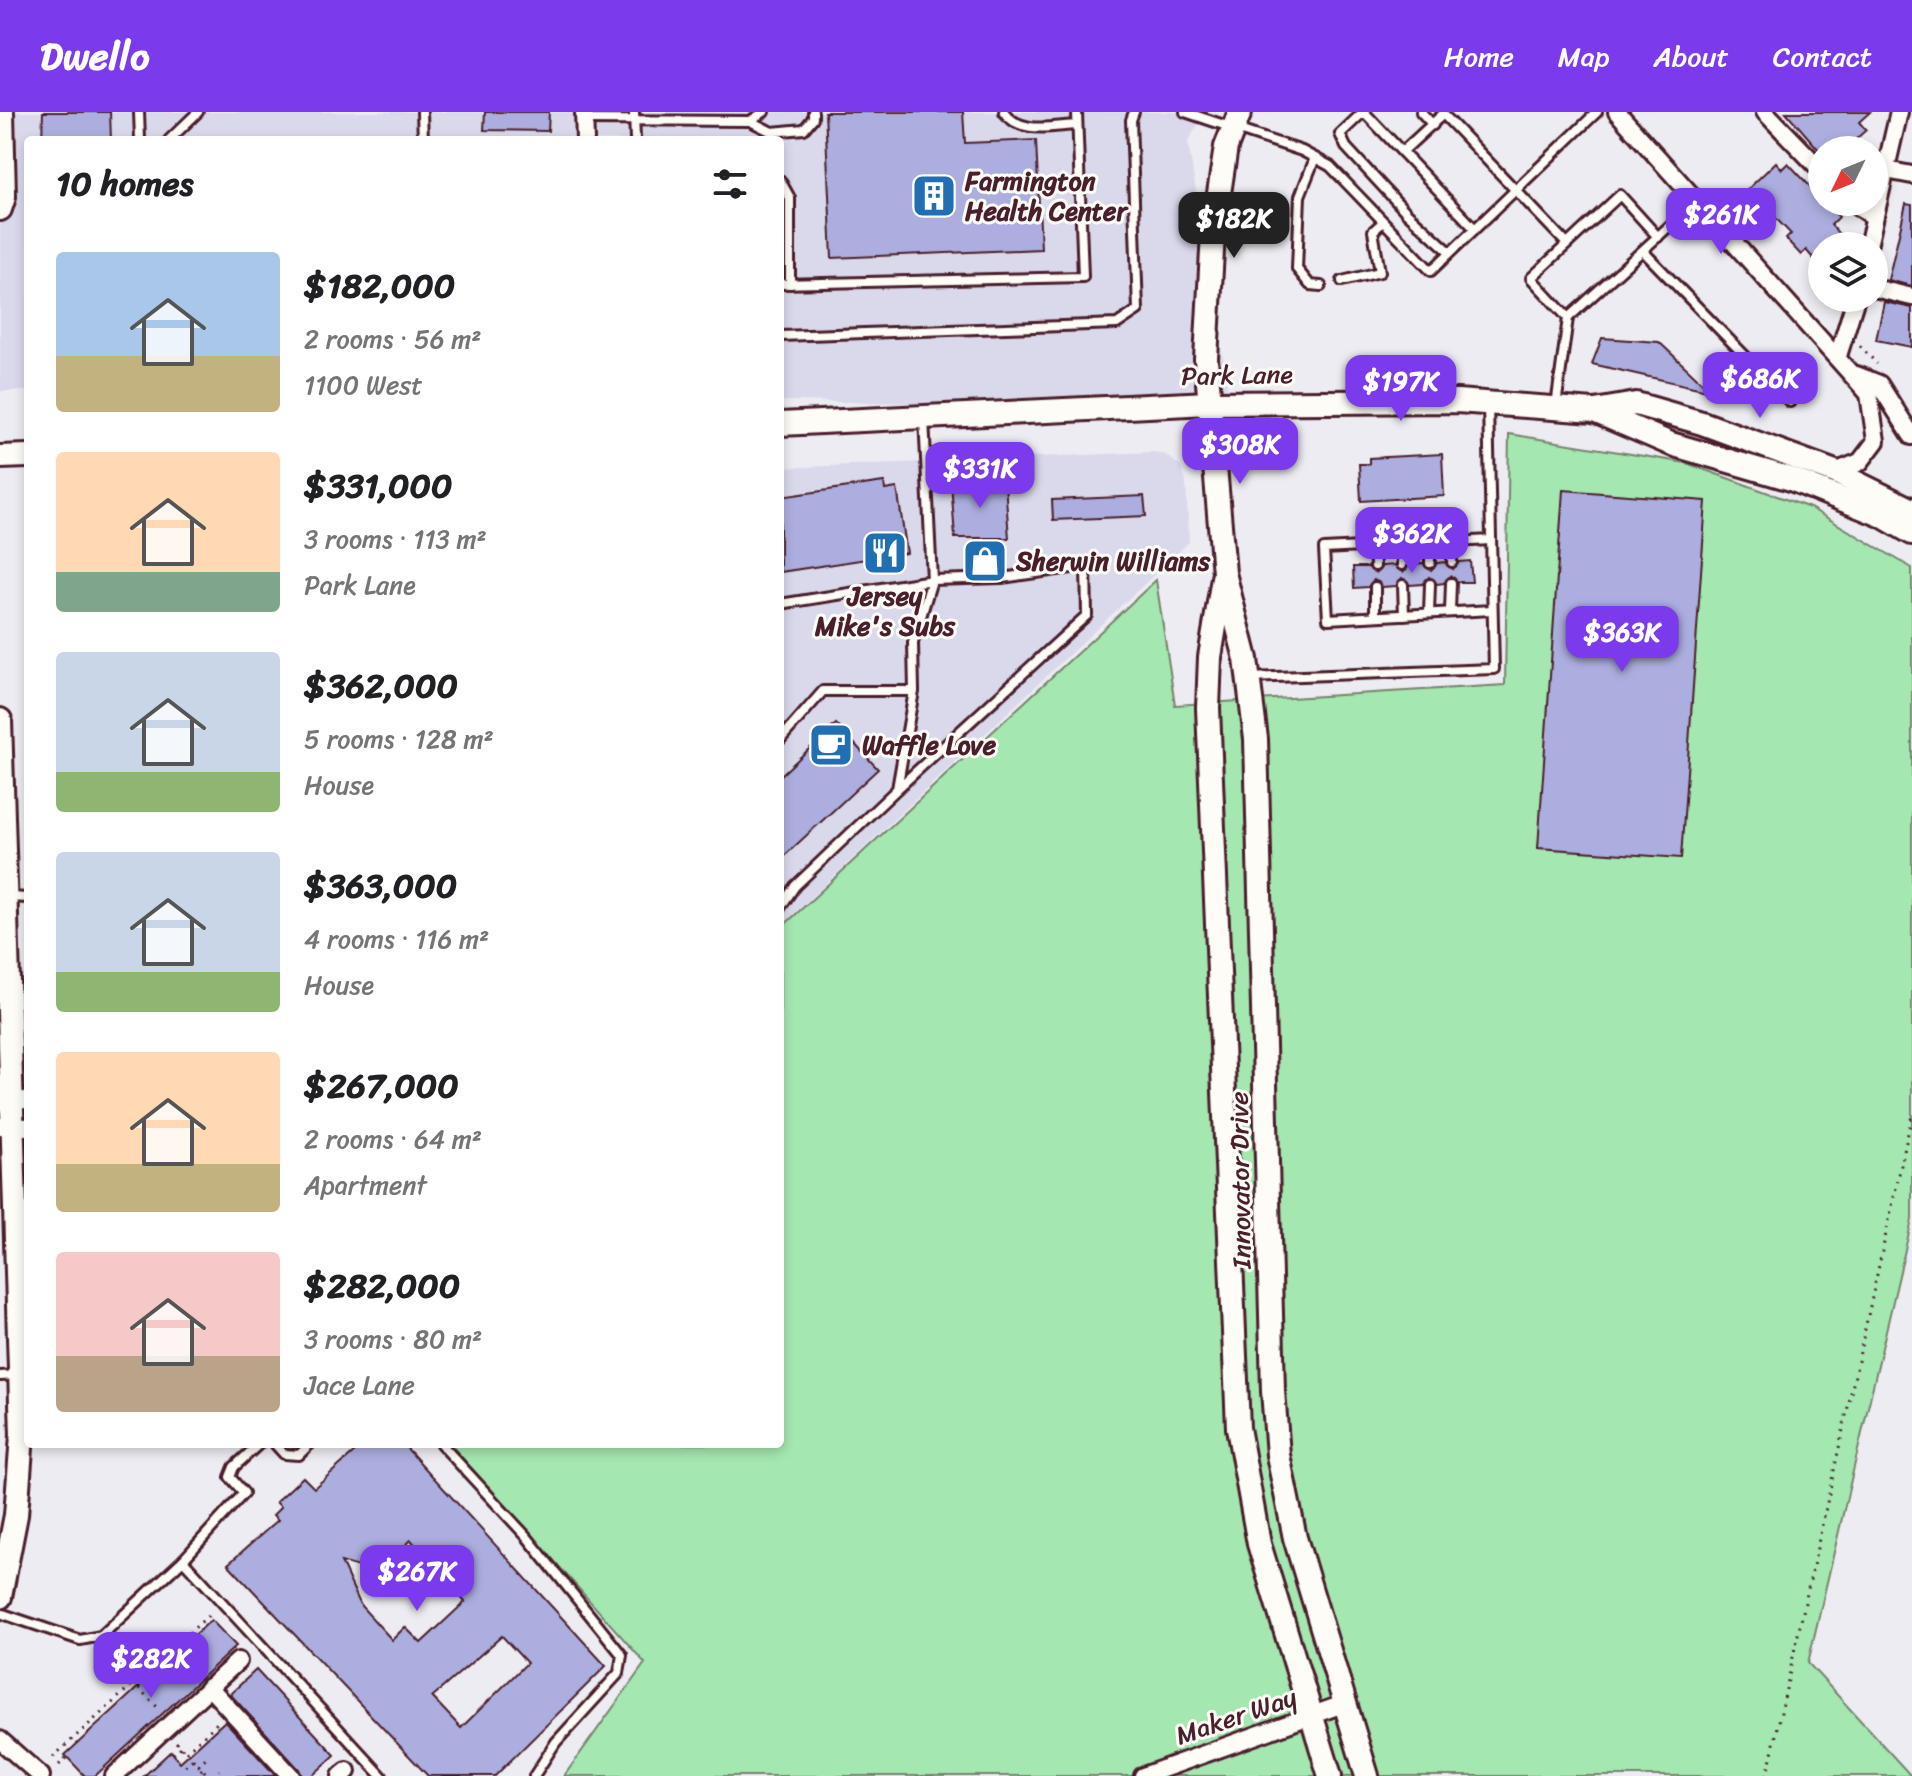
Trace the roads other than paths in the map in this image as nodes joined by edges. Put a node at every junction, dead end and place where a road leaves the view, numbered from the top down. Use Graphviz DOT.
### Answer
graph roads {
  1 [pos="2,112"];
  2 [pos="139,112"];
  3 [pos="198,112"];
  4 [pos="422,112"];
  5 [pos="764,112"];
  6 [pos="813,112"];
  7 [pos="1004,112"];
  8 [pos="1077,112"];
  9 [pos="1134,112"];
  10 [pos="1185,112"];
  11 [pos="1421,112"];
  12 [pos="1597,112"];
  13 [pos="1617,112"];
  14 [pos="1765,112"];
  15 [pos="1899,112"];
  16 [pos="1443,113"];
  17 [pos="1366,114"];
  18 [pos="584,116"];
  19 [pos="634,116"];
  20 [pos="1236,120"];
  21 [pos="750,121"];
  22 [pos="1077,125"];
  23 [pos="1433,125"];
  24 [pos="140,136"];
  25 [pos="173,136"];
  26 [pos="423,136"];
  27 [pos="585,136"];
  28 [pos="635,136"];
  29 [pos="1402,152"];
  30 [pos="1808,157"];
  31 [pos="1315,158"];
  32 [pos="1888,161"];
  33 [pos="1888,170"];
  34 [pos="1912,175"];
  35 [pos="784,187"];
  36 [pos="1516,188"];
  37 [pos="1697,200"];
  38 [pos="0,209"];
  39 [pos="1874,217"];
  40 [pos="1382,223"];
  41 [pos="1475,229"];
  42 [pos="1871,232"];
  43 [pos="1658,237"];
  44 [pos="1567,244"];
  45 [pos="1643,251"];
  46 [pos="1450,252"];
  47 [pos="1342,281"];
  48 [pos="785,284"];
  49 [pos="1321,286"];
  50 [pos="1888,291"];
  51 [pos="1912,297"];
  52 [pos="1852,312"];
  53 [pos="1568,318"];
  54 [pos="784,336"];
  55 [pos="1838,356"];
  56 [pos="1855,374"];
  57 [pos="1790,402"];
  58 [pos="1209,403"];
  59 [pos="1488,403"];
  60 [pos="1556,408"];
  61 [pos="1594,411"];
  62 [pos="924,417"];
  63 [pos="784,424"];
  64 [pos="1912,436"];
  65 [pos="24,456"];
  66 [pos="0,457"];
  67 [pos="1835,472"];
  68 [pos="1912,510"];
  69 [pos="1912,533"];
  70 [pos="1491,540"];
  71 [pos="1452,542"];
  72 [pos="1430,543"];
  73 [pos="1402,545"];
  74 [pos="1374,546"];
  75 [pos="1452,562"];
  76 [pos="1430,563"];
  77 [pos="1402,565"];
  78 [pos="1375,566"];
  79 [pos="1224,573"];
  80 [pos="932,580"];
  81 [pos="1451,583"];
  82 [pos="1430,584"];
  83 [pos="1403,585"];
  84 [pos="1375,587"];
  85 [pos="784,603"];
  86 [pos="1492,610"];
  87 [pos="1450,612"];
  88 [pos="1429,613"];
  89 [pos="1404,615"];
  90 [pos="1375,616"];
  91 [pos="1248,678"];
  92 [pos="914,691"];
  93 [pos="0,720"];
  94 [pos="784,735"];
  95 [pos="897,789"];
  96 [pos="17,898"];
  97 [pos="784,902"];
  98 [pos="14,1100"];
  99 [pos="14,1126"];
  100 [pos="23,1267"];
  101 [pos="16,1376"];
  102 [pos="255,1448"];
  103 [pos="279,1448"];
  104 [pos="306,1448"];
  105 [pos="445,1448"];
  106 [pos="183,1560"];
  107 [pos="0,1597"];
  108 [pos="0,1613"];
  109 [pos="238,1661"];
  110 [pos="209,1687"];
  111 [pos="1346,1703"];
  112 [pos="1311,1715"];
  113 [pos="0,1740"];
  114 [pos="122,1774"];
  115 [pos="41,1776"];
  116 [pos="291,1776"];
  117 [pos="382,1776"];
  118 [pos="534,1776"];
  119 [pos="1143,1776"];
  120 [pos="1330,1776"];
  121 [pos="1367,1776"];
  1 -- 38 [label="main road"];
  2 -- 24 [label="lane"];
  3 -- 25 [label="lane"];
  4 -- 26 [label="lane"];
  5 -- 21 [label="lane"];
  6 -- 21 [label="lane"];
  7 -- 22 [label="lane"];
  8 -- 22 [label="lane"];
  9 -- 54 [label="lane"];
  10 -- 20 [label="lane"];
  11 -- 23 [label="lane"];
  12 -- 36 [label="lane"];
  13 -- 37 [label="street"];
  14 -- 30 [label="street"];
  15 -- 32 [label="street"];
  16 -- 23 [label="lane"];
  16 -- 36 [label="lane"];
  17 -- 29 [label="lane"];
  17 -- 46 [label="lane"];
  18 -- 19 [label="lane"];
  18 -- 27 [label="street"];
  19 -- 21 [label="lane"];
  19 -- 28 [label="lane"];
  20 -- 31 [label="lane"];
  20 -- 58 [label="main road, Innovator Drive"];
  22 -- 48 [label="lane"];
  23 -- 29 [label="lane"];
  29 -- 41 [label="lane"];
  31 -- 40 [label="lane"];
  31 -- 49 [label="lane"];
  33 -- 34 [label="street"];
  35 -- 48 [label="lane"];
  36 -- 41 [label="lane"];
  36 -- 44 [label="lane"];
  37 -- 43 [label="lane"];
  37 -- 55 [label="street"];
  39 -- 42 [label="street"];
  40 -- 46 [label="lane"];
  40 -- 47 [label="lane"];
  41 -- 46 [label="lane"];
  43 -- 44 [label="lane"];
  43 -- 45 [label="lane"];
  44 -- 53 [label="lane"];
  45 -- 53 [label="lane"];
  45 -- 57 [label="lane"];
  50 -- 51 [label="street"];
  52 -- 55 [label="street"];
  53 -- 60 [label="lane"];
  55 -- 56 [label="street"];
  56 -- 64 [label="street"];
  56 -- 67 [label="street"];
  58 -- 59 [label="main road, Park Lane"];
  58 -- 62 [label="main road, Park Lane"];
  58 -- 79 [label="main road, Innovator Drive"];
  59 -- 60 [label="main road, Park Lane"];
  59 -- 70 [label="lane"];
  60 -- 61 [label="main road, Park Lane"];
  61 -- 67 [label="main road"];
  61 -- 69 [label="main road, Park Lane"];
  62 -- 63 [label="main road, Park Lane"];
  62 -- 80 [label="lane"];
  65 -- 66 [label="main road"];
  67 -- 68 [label="main road"];
  70 -- 71 [label="lane"];
  70 -- 86 [label="lane"];
  71 -- 72 [label="lane"];
  71 -- 75 [label="lane"];
  72 -- 73 [label="lane"];
  72 -- 76 [label="lane"];
  73 -- 74 [label="lane"];
  73 -- 77 [label="lane"];
  74 -- 78 [label="lane"];
  74 -- 90 [label="lane"];
  79 -- 91 [label="main road, Innovator Drive"];
  79 -- 112 [label="main road, Innovator Drive"];
  80 -- 85 [label="lane"];
  80 -- 92 [label="lane"];
  80 -- 95 [label="lane"];
  81 -- 87 [label="lane"];
  82 -- 88 [label="lane"];
  83 -- 89 [label="lane"];
  84 -- 90 [label="lane"];
  86 -- 87 [label="lane"];
  86 -- 91 [label="lane"];
  87 -- 88 [label="lane"];
  88 -- 89 [label="lane"];
  89 -- 90 [label="lane"];
  91 -- 111 [label="main road, Innovator Drive"];
  92 -- 94 [label="lane"];
  92 -- 95 [label="lane"];
  93 -- 96 [label="main road"];
  95 -- 97 [label="lane"];
  96 -- 98 [label="main road"];
  98 -- 99 [label="main road"];
  99 -- 100 [label="main road"];
  100 -- 101 [label="main road"];
  101 -- 107 [label="main road"];
  102 -- 106 [label="lane"];
  103 -- 104 [label="lane"];
  105 -- 118 [label="lane"];
  106 -- 108 [label="lane"];
  106 -- 117 [label="lane"];
  109 -- 110 [label="street"];
  110 -- 114 [label="street"];
  110 -- 116 [label="street"];
  111 -- 112 [label="street, Maker Way"];
  111 -- 121 [label="main road, Innovator Drive"];
  112 -- 119 [label="street, Maker Way"];
  112 -- 120 [label="main road, Innovator Drive"];
  113 -- 115 [label="street"];
}
